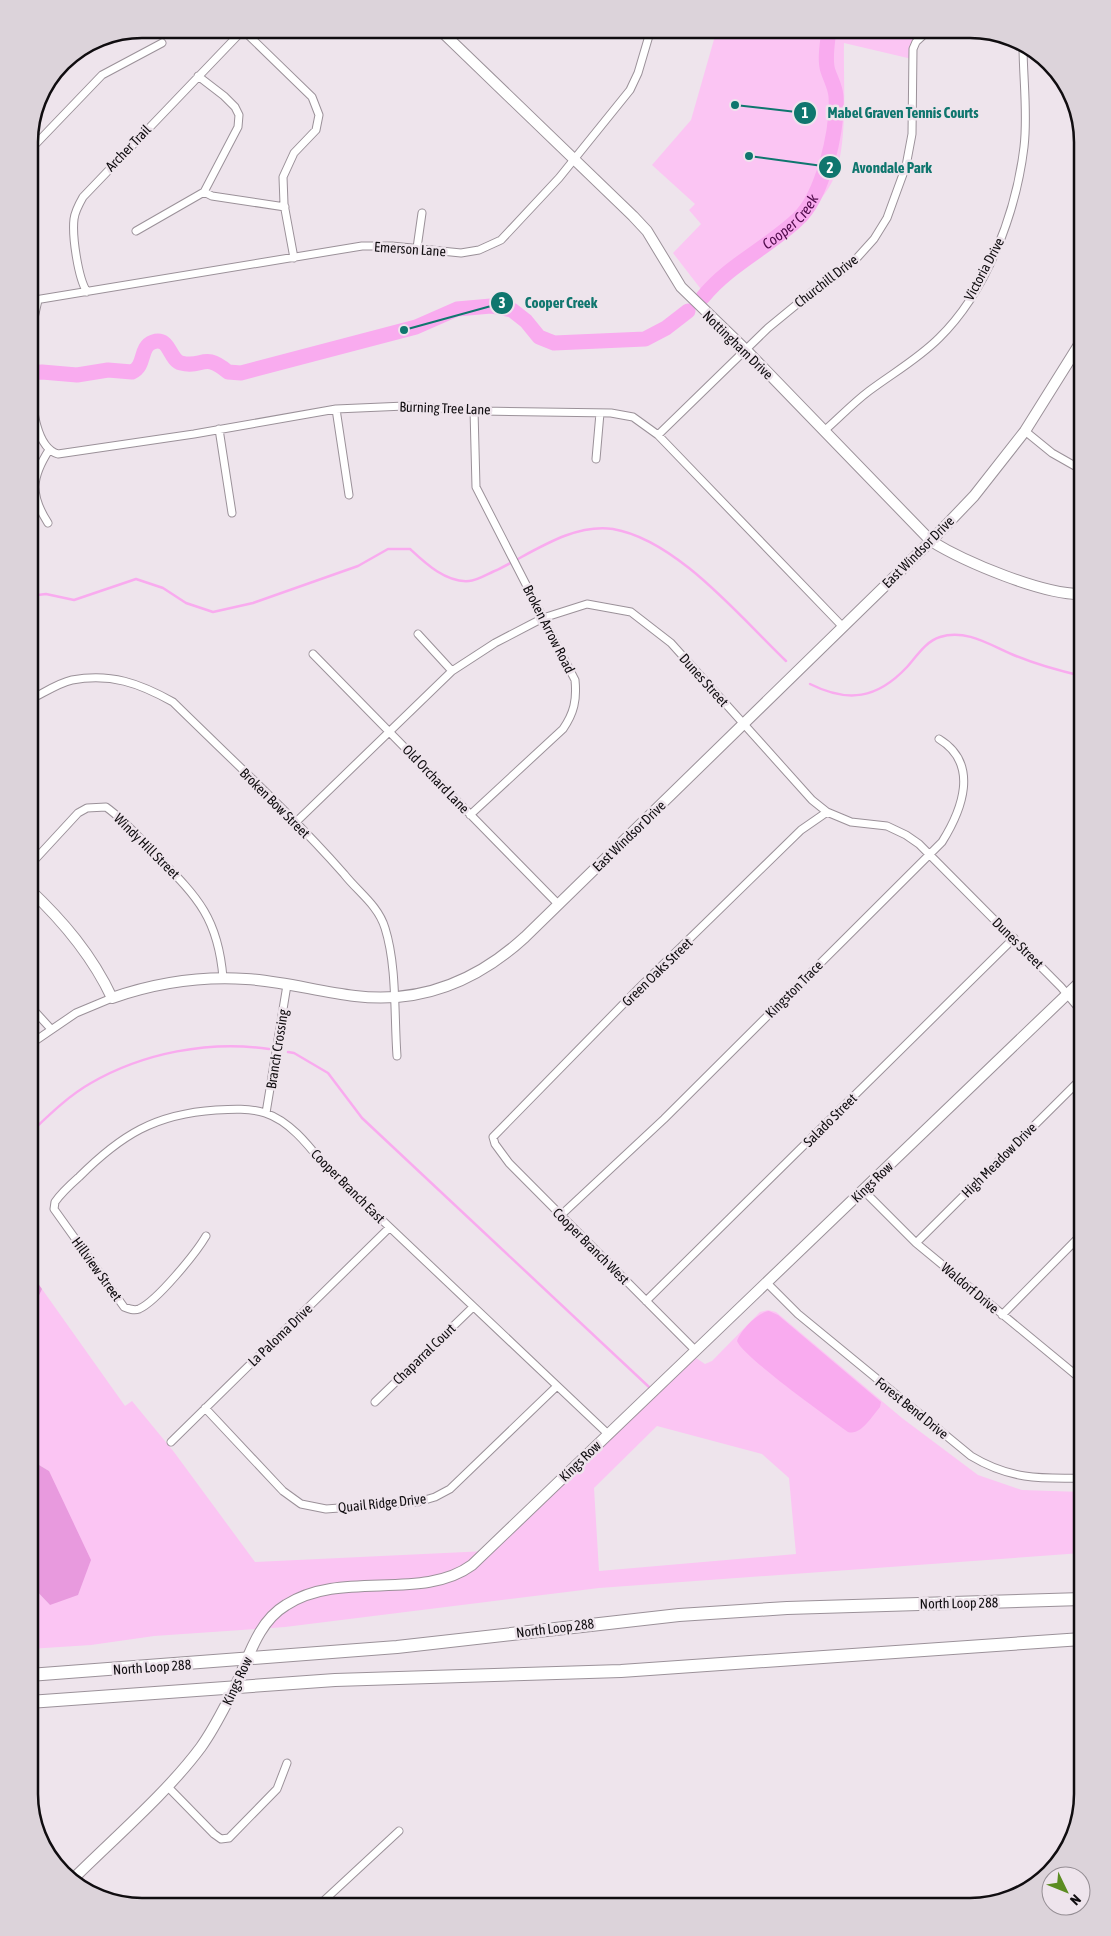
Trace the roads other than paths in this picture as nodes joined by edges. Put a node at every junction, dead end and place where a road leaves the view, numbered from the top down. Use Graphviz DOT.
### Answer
graph roads {
  1 [pos="234,38"];
  2 [pos="252,38"];
  3 [pos="448,38"];
  4 [pos="648,38"];
  5 [pos="920,38"];
  6 [pos="162,43"];
  7 [pos="1023,53"];
  8 [pos="198,76"];
  9 [pos="38,142"];
  10 [pos="574,160"];
  11 [pos="204,192"];
  12 [pos="285,207"];
  13 [pos="422,214"];
  14 [pos="136,231"];
  15 [pos="418,248"];
  16 [pos="294,258"];
  17 [pos="87,292"];
  18 [pos="38,300"];
  19 [pos="746,350"];
  20 [pos="1074,353"];
  21 [pos="336,409"];
  22 [pos="474,410"];
  23 [pos="600,413"];
  24 [pos="219,429"];
  25 [pos="38,431"];
  26 [pos="824,431"];
  27 [pos="1025,431"];
  28 [pos="658,435"];
  29 [pos="49,450"];
  30 [pos="596,458"];
  31 [pos="1074,465"];
  32 [pos="38,474"];
  33 [pos="349,495"];
  34 [pos="38,507"];
  35 [pos="232,513"];
  36 [pos="48,523"];
  37 [pos="931,541"];
  38 [pos="1074,593"];
  39 [pos="544,618"];
  40 [pos="843,627"];
  41 [pos="418,634"];
  42 [pos="313,654"];
  43 [pos="452,671"];
  44 [pos="38,696"];
  45 [pos="744,724"];
  46 [pos="389,731"];
  47 [pos="939,739"];
  48 [pos="827,812"];
  49 [pos="470,815"];
  50 [pos="295,823"];
  51 [pos="930,854"];
  52 [pos="38,856"];
  53 [pos="38,897"];
  54 [pos="558,904"];
  55 [pos="1014,938"];
  56 [pos="223,978"];
  57 [pos="288,984"];
  58 [pos="1074,987"];
  59 [pos="1067,994"];
  60 [pos="112,998"];
  61 [pos="394,998"];
  62 [pos="1074,1002"];
  63 [pos="38,1015"];
  64 [pos="51,1029"];
  65 [pos="38,1038"];
  66 [pos="397,1056"];
  67 [pos="1074,1086"];
  68 [pos="266,1113"];
  69 [pos="493,1137"];
  70 [pos="863,1190"];
  71 [pos="54,1209"];
  72 [pos="560,1216"];
  73 [pos="389,1228"];
  74 [pos="206,1236"];
  75 [pos="1074,1242"];
  76 [pos="916,1243"];
  77 [pos="768,1283"];
  78 [pos="646,1301"];
  79 [pos="473,1307"];
  80 [pos="1002,1315"];
  81 [pos="695,1350"];
  82 [pos="1074,1374"];
  83 [pos="556,1387"];
  84 [pos="376,1402"];
  85 [pos="204,1408"];
  86 [pos="608,1434"];
  87 [pos="171,1442"];
  88 [pos="1074,1478"];
  89 [pos="1074,1599"];
  90 [pos="1074,1640"];
  91 [pos="246,1660"];
  92 [pos="38,1674"];
  93 [pos="234,1688"];
  94 [pos="38,1701"];
  95 [pos="287,1763"];
  96 [pos="166,1786"];
  97 [pos="399,1831"];
  98 [pos="76,1876"];
  99 [pos="326,1898"];
  1 -- 8 [label="street, Archer Trail"];
  2 -- 12 [label="street"];
  3 -- 10 [label="street, Nottingham Drive"];
  4 -- 10 [label="street, Emerson Lane"];
  5 -- 19 [label="street, Churchill Drive"];
  6 -- 9 [label="street"];
  7 -- 26 [label="street, Victoria Drive"];
  8 -- 11 [label="street"];
  8 -- 17 [label="street, Archer Trail"];
  10 -- 15 [label="street, Emerson Lane"];
  10 -- 19 [label="street, Nottingham Drive"];
  11 -- 12 [label="street"];
  11 -- 14 [label="street"];
  12 -- 16 [label="street"];
  13 -- 15 [label="street"];
  15 -- 16 [label="street, Emerson Lane"];
  16 -- 17 [label="street, Emerson Lane"];
  17 -- 18 [label="street, Emerson Lane"];
  19 -- 26 [label="street, Nottingham Drive"];
  19 -- 28 [label="street, Churchill Drive"];
  20 -- 27 [label="street, East Windsor Drive"];
  21 -- 22 [label="street, Burning Tree Lane"];
  21 -- 24 [label="street, Burning Tree Lane"];
  21 -- 33 [label="street"];
  22 -- 23 [label="street, Burning Tree Lane"];
  22 -- 39 [label="street, Broken Arrow Road"];
  23 -- 28 [label="street, Burning Tree Lane"];
  23 -- 30 [label="street"];
  24 -- 29 [label="street, Burning Tree Lane"];
  24 -- 35 [label="street"];
  25 -- 29 [label="street"];
  26 -- 37 [label="street, Nottingham Drive"];
  27 -- 31 [label="street"];
  27 -- 37 [label="street, East Windsor Drive"];
  28 -- 40 [label="street, Burning Tree Lane"];
  29 -- 32 [label="street"];
  34 -- 36 [label="street"];
  37 -- 38 [label="street, Nottingham Drive"];
  37 -- 40 [label="street, East Windsor Drive"];
  39 -- 43 [label="street, Dunes Street"];
  39 -- 45 [label="street, Dunes Street"];
  39 -- 49 [label="street, Broken Arrow Road"];
  40 -- 45 [label="street, East Windsor Drive"];
  41 -- 43 [label="street"];
  42 -- 46 [label="street, Old Orchard Lane"];
  43 -- 46 [label="street, Dunes Street"];
  44 -- 50 [label="street, Broken Bow Street"];
  45 -- 48 [label="street, Dunes Street"];
  45 -- 54 [label="street, East Windsor Drive"];
  46 -- 49 [label="street, Old Orchard Lane"];
  46 -- 50 [label="street, Dunes Street"];
  47 -- 51 [label="street, Kingston Trace"];
  48 -- 51 [label="street, Dunes Street"];
  48 -- 69 [label="street, Green Oaks Street"];
  49 -- 54 [label="street, Old Orchard Lane"];
  50 -- 61 [label="street, Broken Bow Street"];
  51 -- 55 [label="street, Dunes Street"];
  51 -- 72 [label="street, Kingston Trace"];
  52 -- 56 [label="street, Windy Hill Street"];
  53 -- 60 [label="street"];
  54 -- 61 [label="street, East Windsor Drive"];
  55 -- 59 [label="street, Dunes Street"];
  55 -- 78 [label="street, Salado Street"];
  56 -- 57 [label="street, East Windsor Drive"];
  56 -- 60 [label="street, East Windsor Drive"];
  57 -- 61 [label="street, East Windsor Drive"];
  57 -- 68 [label="street, Branch Crossing"];
  58 -- 59 [label="street, Kings Row"];
  59 -- 62 [label="street, Dunes Street"];
  59 -- 70 [label="street, Kings Row"];
  60 -- 64 [label="street, East Windsor Drive"];
  61 -- 66 [label="street, Broken Bow Street"];
  63 -- 64 [label="street"];
  64 -- 65 [label="street, East Windsor Drive"];
  67 -- 76 [label="street, High Meadow Drive"];
  68 -- 71 [label="street, Cooper Branch East"];
  68 -- 73 [label="street, Cooper Branch East"];
  69 -- 72 [label="street, Cooper Branch West"];
  70 -- 76 [label="street, Waldorf Drive"];
  70 -- 77 [label="street, Kings Row"];
  71 -- 74 [label="street, Hillview Street"];
  72 -- 78 [label="street, Cooper Branch West"];
  73 -- 79 [label="street, Cooper Branch East"];
  73 -- 85 [label="street, La Paloma Drive"];
  75 -- 80 [label="street"];
  76 -- 80 [label="street, Waldorf Drive"];
  77 -- 81 [label="street, Kings Row"];
  77 -- 88 [label="street, Forest Bend Drive"];
  78 -- 81 [label="street, Cooper Branch West"];
  79 -- 83 [label="street, Cooper Branch East"];
  79 -- 84 [label="street, Chaparral Court"];
  80 -- 82 [label="street, Waldorf Drive"];
  81 -- 86 [label="street, Kings Row"];
  83 -- 85 [label="street, Quail Ridge Drive"];
  83 -- 86 [label="street, Cooper Branch East"];
  85 -- 87 [label="street, La Paloma Drive"];
  86 -- 91 [label="street, Kings Row"];
  89 -- 91 [label="highway, North Loop 288"];
  90 -- 93 [label="highway, North Loop 288"];
  91 -- 92 [label="highway, North Loop 288"];
  91 -- 93 [label="street, Kings Row"];
  93 -- 94 [label="highway, North Loop 288"];
  93 -- 96 [label="street, Kings Row"];
  95 -- 96 [label="street"];
  96 -- 98 [label="street, Kings Row"];
  97 -- 99 [label="street"];
}
